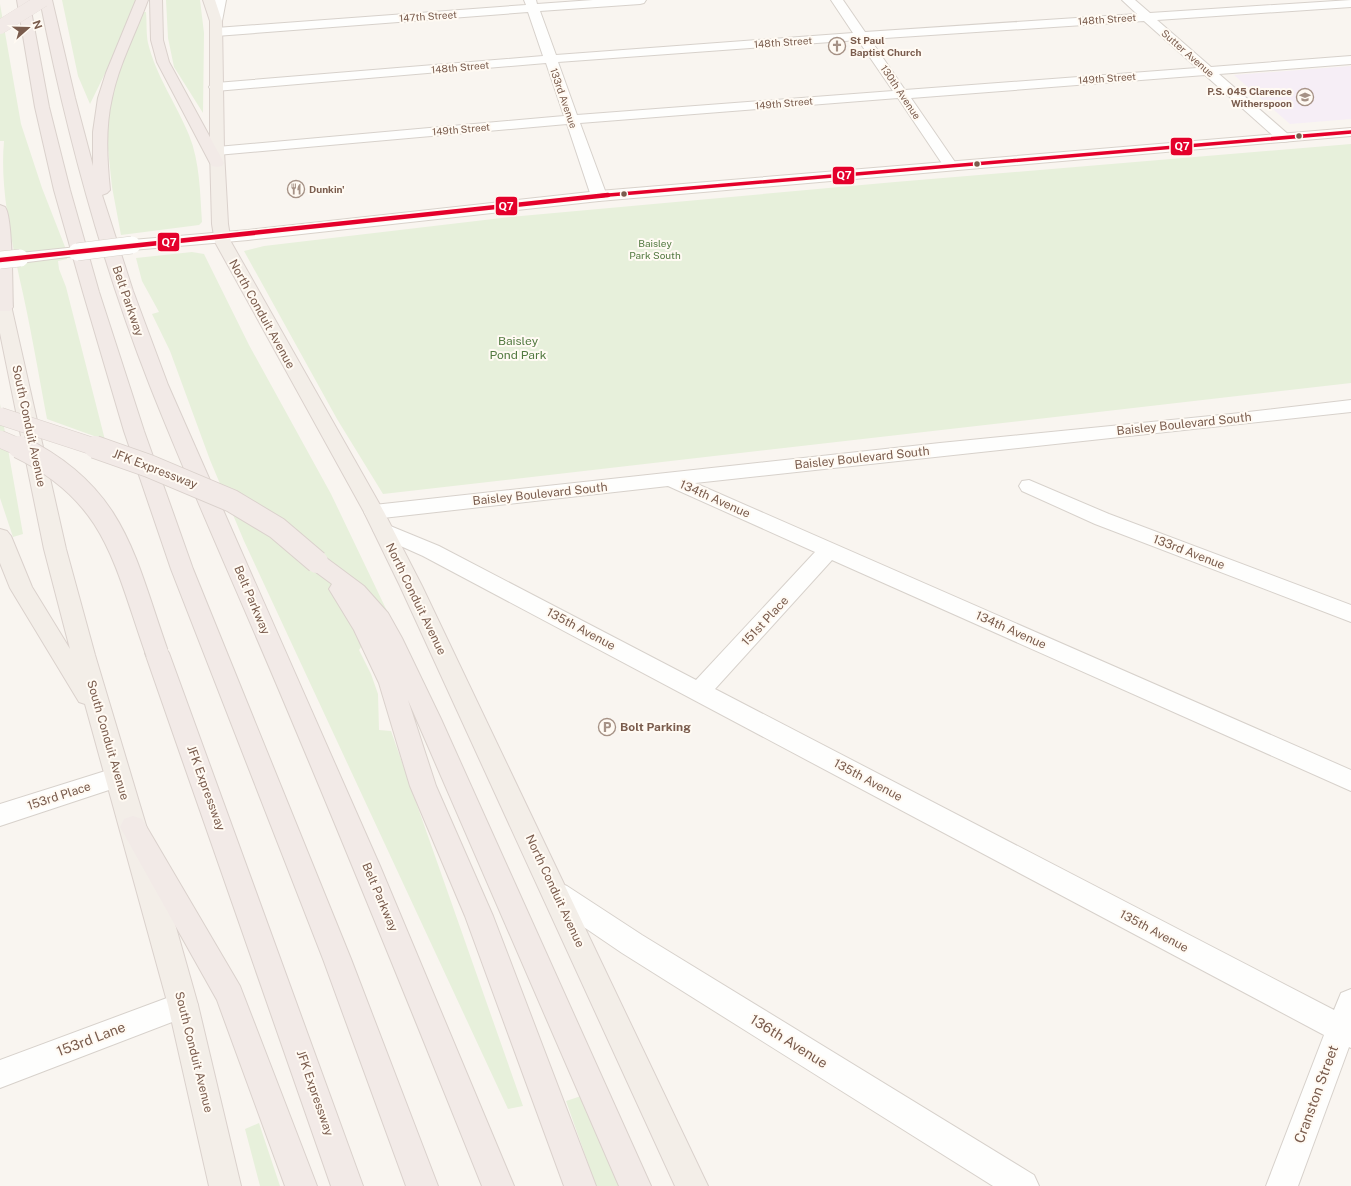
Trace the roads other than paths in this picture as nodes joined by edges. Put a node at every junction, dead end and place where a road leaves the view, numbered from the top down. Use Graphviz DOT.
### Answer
graph roads {
  1 [pos="43,0"];
  2 [pos="46,0"];
  3 [pos="142,0"];
  4 [pos="156,0"];
  5 [pos="209,0"];
  6 [pos="220,0"];
  7 [pos="640,0"];
  8 [pos="837,0"];
  9 [pos="1128,0"];
  10 [pos="1351,3"];
  11 [pos="16,4"];
  12 [pos="532,4"];
  13 [pos="1146,17"];
  14 [pos="0,27"];
  15 [pos="216,27"];
  16 [pos="14,31"];
  17 [pos="862,36"];
  18 [pos="19,53"];
  19 [pos="551,60"];
  20 [pos="1351,60"];
  21 [pos="1207,71"];
  22 [pos="216,87"];
  23 [pos="902,93"];
  24 [pos="42,107"];
  25 [pos="572,120"];
  26 [pos="1351,132"];
  27 [pos="1284,138"];
  28 [pos="217,157"];
  29 [pos="950,165"];
  30 [pos="599,196"];
  31 [pos="0,210"];
  32 [pos="103,225"];
  33 [pos="222,237"];
  34 [pos="0,260"];
  35 [pos="2,299"];
  36 [pos="1351,406"];
  37 [pos="0,416"];
  38 [pos="0,439"];
  39 [pos="671,479"];
  40 [pos="1029,486"];
  41 [pos="378,521"];
  42 [pos="0,536"];
  43 [pos="830,549"];
  44 [pos="317,562"];
  45 [pos="1351,614"];
  46 [pos="700,692"];
  47 [pos="102,720"];
  48 [pos="118,777"];
  49 [pos="1351,782"];
  50 [pos="0,815"];
  51 [pos="133,827"];
  52 [pos="556,894"];
  53 [pos="183,1005"];
  54 [pos="1348,1021"];
  55 [pos="0,1074"];
  56 [pos="225,1186"];
  57 [pos="301,1186"];
  58 [pos="347,1186"];
  59 [pos="422,1186"];
  60 [pos="498,1186"];
  61 [pos="580,1186"];
  62 [pos="635,1186"];
  63 [pos="692,1186"];
  64 [pos="1023,1186"];
  65 [pos="1282,1186"];
  1 -- 14 [label="highway, bridge"];
  2 -- 32 [label="highway, Belt Parkway"];
  3 -- 32 [label="highway"];
  4 -- 28 [label="highway"];
  5 -- 15 [label="main road, North Conduit Avenue"];
  6 -- 15 [label="street"];
  7 -- 12 [label="street, 147th Street"];
  8 -- 17 [label="street, 130th Avenue"];
  9 -- 13 [label="street, Sutter Avenue"];
  10 -- 13 [label="street, 148th Street"];
  11 -- 16 [label="highway"];
  11 -- 24 [label="highway"];
  12 -- 15 [label="street, 147th Street"];
  12 -- 19 [label="street, 133rd Avenue"];
  13 -- 17 [label="street, 148th Street"];
  13 -- 21 [label="street, Sutter Avenue"];
  15 -- 22 [label="main road, North Conduit Avenue"];
  17 -- 19 [label="street, 148th Street"];
  17 -- 23 [label="street, 130th Avenue"];
  18 -- 24 [label="highway"];
  19 -- 22 [label="street, 148th Street"];
  19 -- 25 [label="street, 133rd Avenue"];
  20 -- 21 [label="street, 149th Street"];
  21 -- 23 [label="street, 149th Street"];
  21 -- 27 [label="street, Sutter Avenue"];
  22 -- 28 [label="main road, North Conduit Avenue"];
  23 -- 25 [label="street, 149th Street"];
  23 -- 29 [label="street, 130th Avenue"];
  24 -- 59 [label="highway"];
  25 -- 28 [label="street, 149th Street"];
  25 -- 30 [label="street, 133rd Avenue"];
  26 -- 27 [label="street"];
  27 -- 29 [label="street"];
  28 -- 33 [label="main road, North Conduit Avenue"];
  29 -- 30 [label="street"];
  30 -- 33 [label="street"];
  31 -- 35 [label="highway"];
  32 -- 60 [label="highway, Belt Parkway"];
  33 -- 34 [label="street, bridge"];
  33 -- 41 [label="main road, North Conduit Avenue"];
  35 -- 47 [label="main road, South Conduit Avenue"];
  36 -- 39 [label="street, Baisley Boulevard South"];
  37 -- 44 [label="highway, JFK Expressway, bridge"];
  38 -- 58 [label="highway, JFK Expressway, bridge"];
  39 -- 41 [label="street, Baisley Boulevard South"];
  39 -- 43 [label="street, 134th Avenue"];
  40 -- 45 [label="street, 133rd Avenue"];
  41 -- 46 [label="street, 135th Avenue"];
  41 -- 52 [label="main road, North Conduit Avenue"];
  42 -- 47 [label="main road"];
  43 -- 46 [label="street, 151st Place"];
  43 -- 49 [label="street, 134th Avenue"];
  44 -- 61 [label="highway"];
  44 -- 62 [label="highway"];
  46 -- 54 [label="street, 135th Avenue"];
  47 -- 48 [label="main road, South Conduit Avenue"];
  48 -- 50 [label="street, 153rd Place"];
  48 -- 51 [label="main road, South Conduit Avenue"];
  51 -- 53 [label="main road, South Conduit Avenue"];
  51 -- 57 [label="highway"];
  52 -- 63 [label="main road, North Conduit Avenue"];
  52 -- 64 [label="street, 136th Avenue"];
  53 -- 55 [label="street, 153rd Lane"];
  53 -- 56 [label="main road, South Conduit Avenue"];
  54 -- 65 [label="street, Cranston Street"];
}
